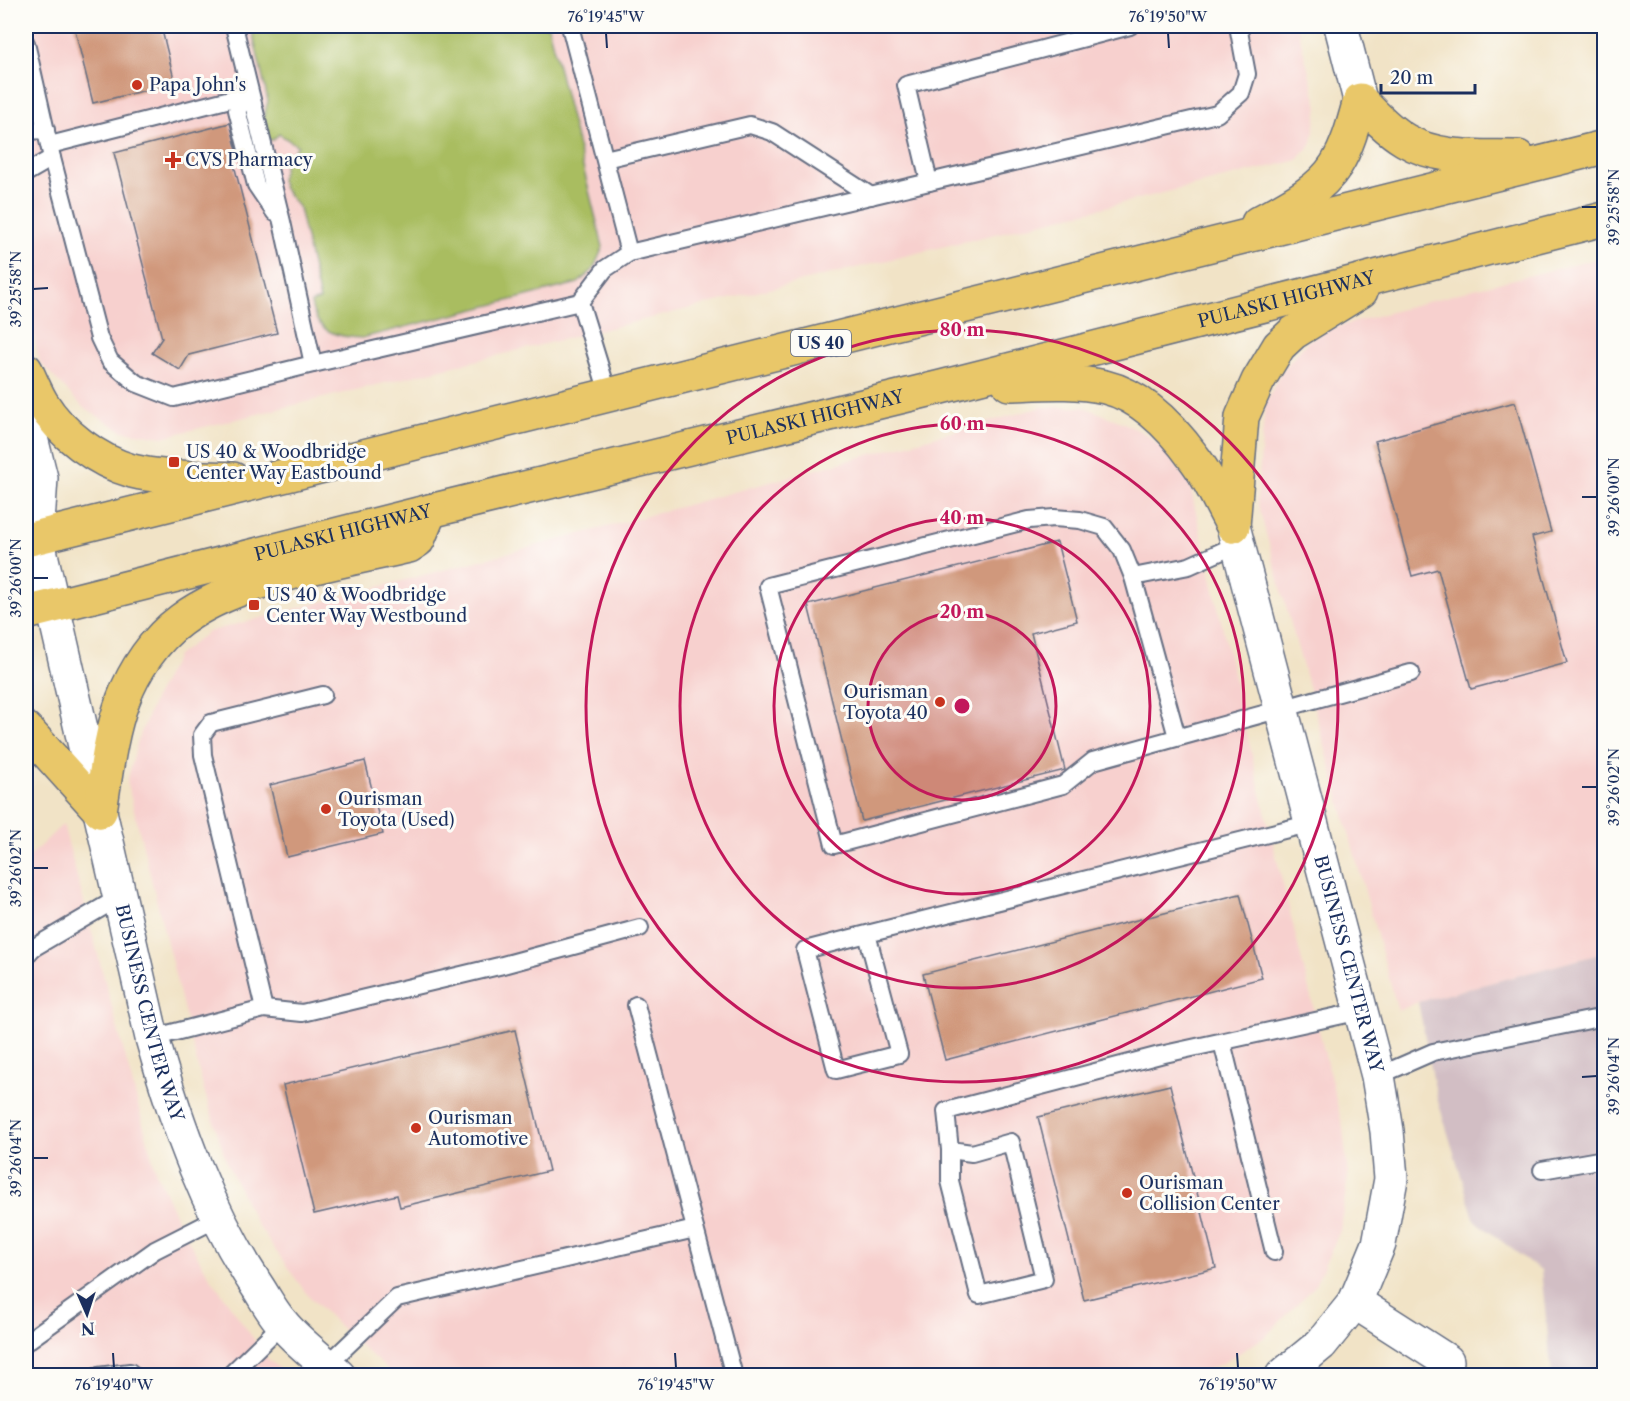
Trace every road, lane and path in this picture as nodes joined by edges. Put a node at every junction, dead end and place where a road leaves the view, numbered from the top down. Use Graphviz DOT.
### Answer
graph roads {
  1 [pos="234,26"];
  2 [pos="570,26"];
  3 [pos="1130,26"];
  4 [pos="1238,26"];
  5 [pos="1341,26"];
  6 [pos="26,43"];
  7 [pos="250,94"];
  8 [pos="1360,100"];
  9 [pos="26,131"];
  10 [pos="50,144"];
  11 [pos="1605,147"];
  12 [pos="605,159"];
  13 [pos="1556,159"];
  14 [pos="26,173"];
  15 [pos="929,182"];
  16 [pos="871,196"];
  17 [pos="1605,219"];
  18 [pos="1223,243"];
  19 [pos="629,253"];
  20 [pos="1389,273"];
  21 [pos="580,302"];
  22 [pos="313,364"];
  23 [pos="26,370"];
  24 [pos="941,387"];
  25 [pos="609,396"];
  26 [pos="26,418"];
  27 [pos="271,480"];
  28 [pos="430,511"];
  29 [pos="30,532"];
  30 [pos="1235,535"];
  31 [pos="1133,577"];
  32 [pos="39,609"];
  33 [pos="1411,673"];
  34 [pos="323,695"];
  35 [pos="1282,708"];
  36 [pos="26,729"];
  37 [pos="1177,737"];
  38 [pos="100,811"];
  39 [pos="1312,823"];
  40 [pos="120,897"];
  41 [pos="640,928"];
  42 [pos="867,934"];
  43 [pos="26,956"];
  44 [pos="636,1005"];
  45 [pos="264,1009"];
  46 [pos="1361,1011"];
  47 [pos="1605,1017"];
  48 [pos="152,1038"];
  49 [pos="1222,1042"];
  50 [pos="1378,1076"];
  51 [pos="950,1150"];
  52 [pos="1605,1159"];
  53 [pos="1542,1170"];
  54 [pos="218,1218"];
  55 [pos="695,1229"];
  56 [pos="1274,1252"];
  57 [pos="1355,1302"];
  58 [pos="282,1324"];
  59 [pos="26,1342"];
  60 [pos="1447,1361"];
  61 [pos="333,1370"];
  62 [pos="98,1376"];
  63 [pos="134,1376"];
  64 [pos="229,1376"];
  65 [pos="734,1376"];
  66 [pos="1282,1376"];
  1 -- 7 [label="lane"];
  2 -- 12 [label="lane"];
  3 -- 15 [label="lane"];
  4 -- 15 [label="lane"];
  5 -- 8 [label="street"];
  6 -- 10 [label="lane"];
  7 -- 10 [label="lane"];
  7 -- 22 [label="lane"];
  8 -- 13 [label="highway"];
  8 -- 18 [label="highway"];
  9 -- 10 [label="lane"];
  10 -- 14 [label="lane"];
  10 -- 22 [label="lane"];
  11 -- 13 [label="highway, US 40"];
  12 -- 16 [label="lane"];
  12 -- 19 [label="lane"];
  13 -- 18 [label="highway, US 40"];
  15 -- 16 [label="lane"];
  16 -- 19 [label="lane"];
  17 -- 20 [label="highway, PULASKI HIGHWAY"];
  18 -- 25 [label="highway, US 40"];
  19 -- 21 [label="lane"];
  20 -- 24 [label="highway, PULASKI HIGHWAY"];
  20 -- 30 [label="highway"];
  21 -- 22 [label="lane"];
  21 -- 25 [label="lane"];
  23 -- 27 [label="highway"];
  24 -- 28 [label="highway, PULASKI HIGHWAY"];
  24 -- 30 [label="highway"];
  25 -- 27 [label="highway, US 40"];
  26 -- 29 [label="street, BUSINESS CENTER WAY"];
  27 -- 29 [label="highway, US 40"];
  28 -- 32 [label="highway, PULASKI HIGHWAY"];
  28 -- 38 [label="highway"];
  29 -- 32 [label="street, BUSINESS CENTER WAY"];
  30 -- 31 [label="lane"];
  30 -- 35 [label="street, BUSINESS CENTER WAY"];
  31 -- 37 [label="lane"];
  31 -- 37 [label="lane"];
  32 -- 38 [label="street, BUSINESS CENTER WAY"];
  33 -- 35 [label="lane"];
  34 -- 45 [label="lane"];
  35 -- 37 [label="lane"];
  35 -- 39 [label="street, BUSINESS CENTER WAY"];
  36 -- 38 [label="highway"];
  38 -- 40 [label="street, BUSINESS CENTER WAY"];
  39 -- 42 [label="lane"];
  39 -- 46 [label="street, BUSINESS CENTER WAY"];
  40 -- 43 [label="lane"];
  40 -- 48 [label="street, BUSINESS CENTER WAY"];
  41 -- 45 [label="lane"];
  42 -- 42 [label="lane"];
  44 -- 55 [label="lane"];
  45 -- 48 [label="lane"];
  46 -- 49 [label="lane"];
  46 -- 50 [label="street, BUSINESS CENTER WAY"];
  47 -- 50 [label="lane"];
  48 -- 54 [label="street, BUSINESS CENTER WAY"];
  49 -- 51 [label="lane"];
  49 -- 56 [label="lane"];
  50 -- 57 [label="street, BUSINESS CENTER WAY"];
  51 -- 51 [label="lane"];
  52 -- 53 [label="lane"];
  54 -- 58 [label="street, BUSINESS CENTER WAY"];
  54 -- 59 [label="lane"];
  55 -- 61 [label="lane"];
  55 -- 65 [label="lane"];
  57 -- 60 [label="street"];
  57 -- 66 [label="street, BUSINESS CENTER WAY"];
  58 -- 61 [label="street, BUSINESS CENTER WAY"];
  58 -- 64 [label="lane"];
  62 -- 63 [label="lane"];
}
